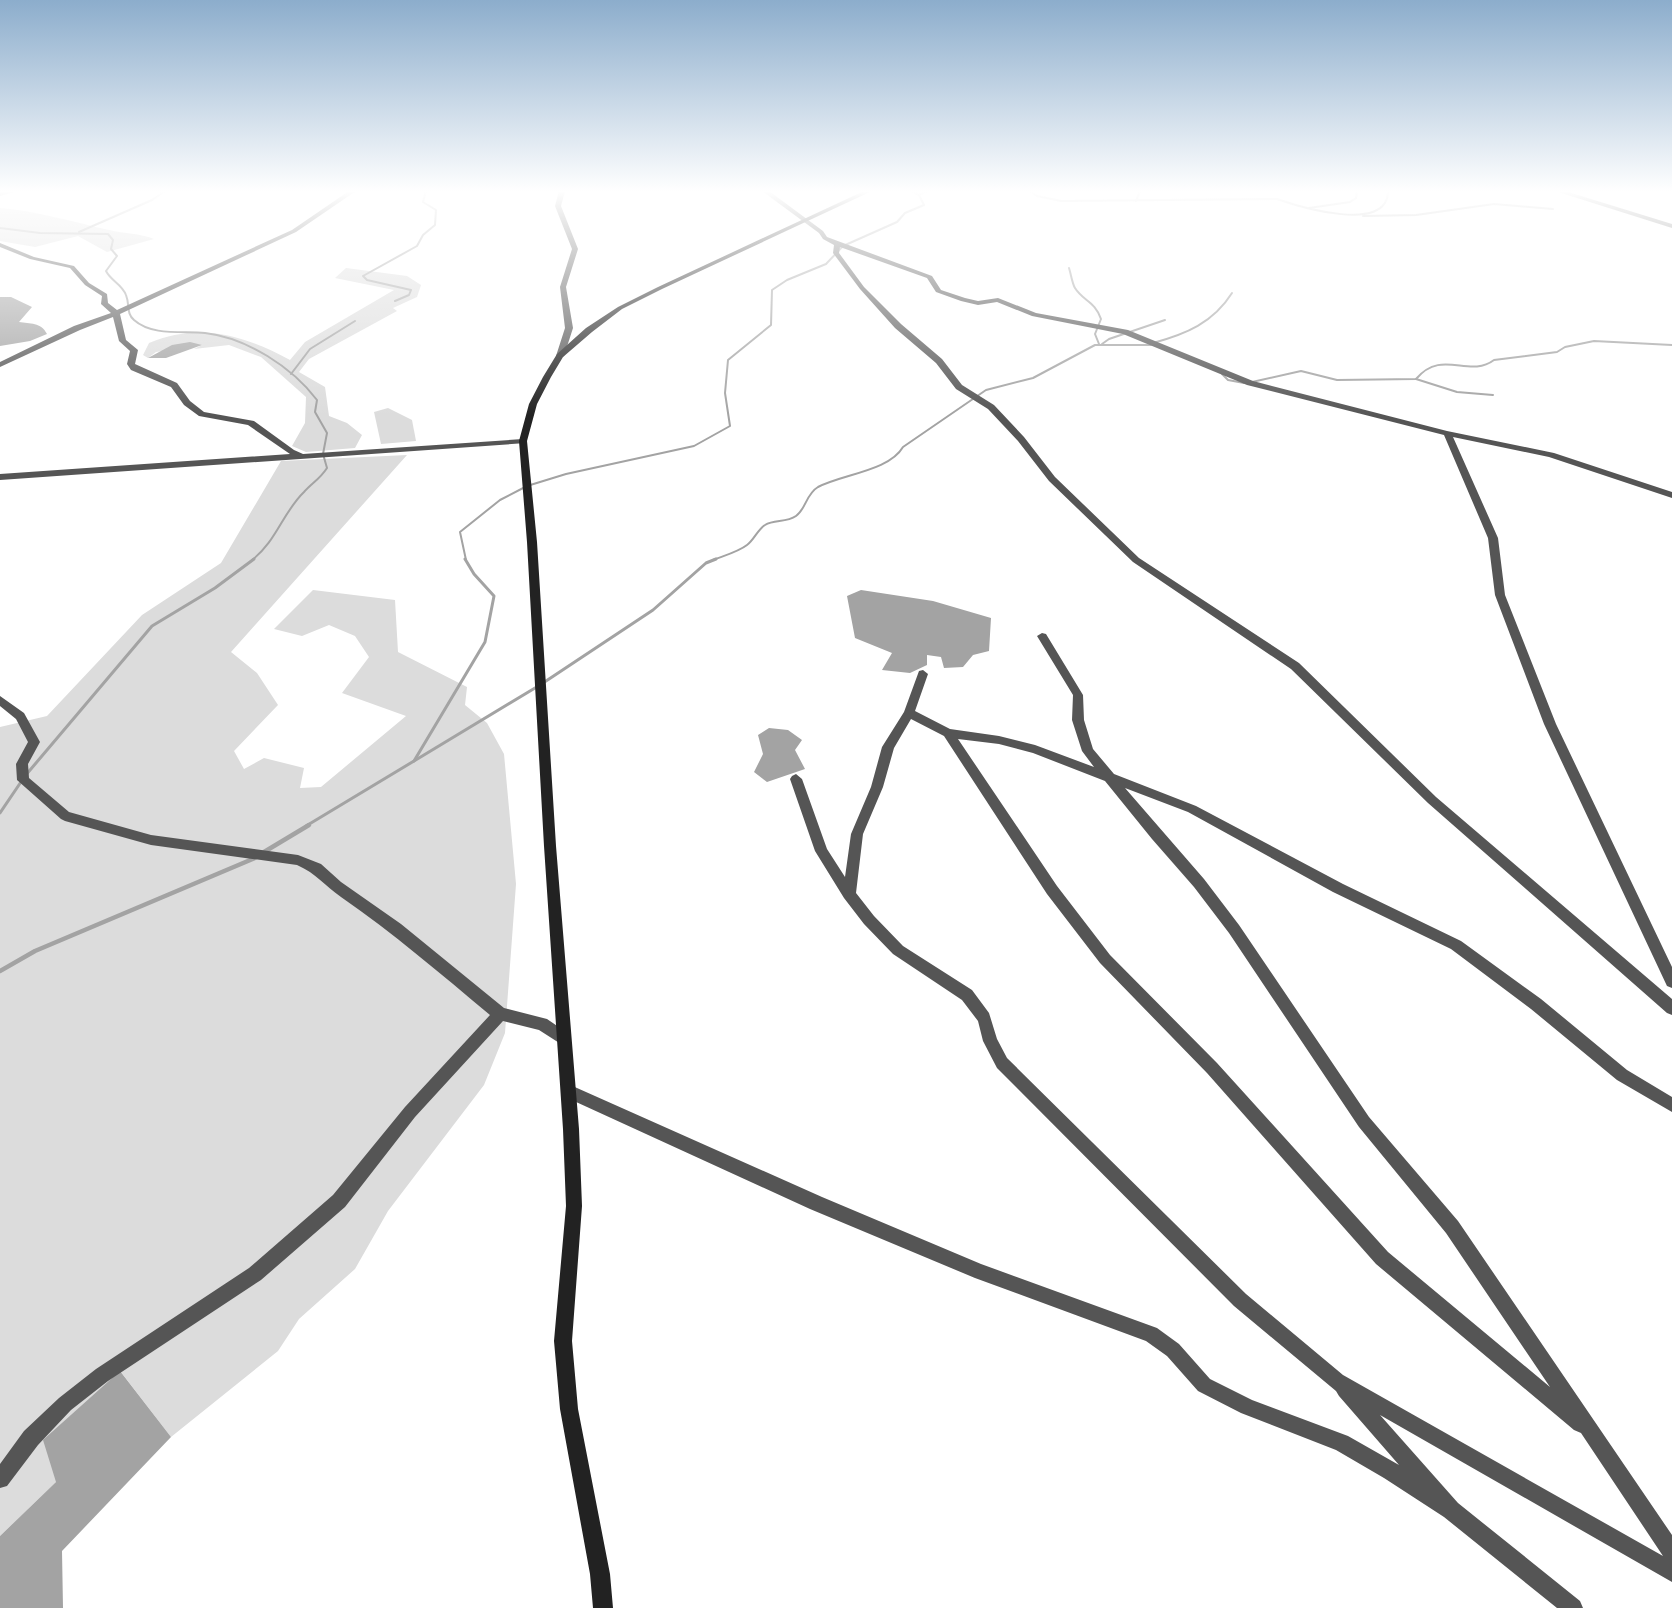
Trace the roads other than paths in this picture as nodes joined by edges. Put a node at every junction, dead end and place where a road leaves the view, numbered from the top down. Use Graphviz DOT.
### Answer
graph roads {
  1 [pos="68,266"];
  2 [pos="218,266"];
  3 [pos="570,266"];
  4 [pos="709,266"];
  5 [pos="846,266"];
  6 [pos="899,266"];
  7 [pos="116,313"];
  8 [pos="560,356"];
  9 [pos="0,365"];
  10 [pos="1447,433"];
  11 [pos="523,441"];
  12 [pos="301,455"];
  13 [pos="0,477"];
  14 [pos="1672,495"];
  15 [pos="1042,636"];
  16 [pos="923,674"];
  17 [pos="0,700"];
  18 [pos="909,713"];
  19 [pos="948,733"];
  20 [pos="796,779"];
  21 [pos="1109,779"];
  22 [pos="849,894"];
  23 [pos="1672,982"];
  24 [pos="1672,1008"];
  25 [pos="500,1014"];
  26 [pos="564,1039"];
  27 [pos="568,1091"];
  28 [pos="1672,1105"];
  29 [pos="1338,1381"];
  30 [pos="1593,1435"];
  31 [pos="0,1479"];
  32 [pos="1450,1510"];
  33 [pos="1672,1552"];
  34 [pos="1672,1572"];
  35 [pos="603,1608"];
  36 [pos="1573,1608"];
  1 -- 7 [label="street"];
  2 -- 7 [label="street"];
  3 -- 8 [label="street"];
  4 -- 8 [label="street"];
  5 -- 24 [label="street"];
  6 -- 10 [label="street"];
  7 -- 9 [label="street"];
  7 -- 12 [label="street"];
  8 -- 11 [label="street"];
  10 -- 14 [label="street"];
  10 -- 23 [label="street"];
  11 -- 12 [label="street"];
  11 -- 26 [label="street"];
  12 -- 13 [label="street"];
  15 -- 21 [label="street"];
  16 -- 18 [label="street"];
  17 -- 25 [label="street"];
  18 -- 19 [label="street"];
  18 -- 22 [label="street"];
  19 -- 21 [label="street"];
  19 -- 30 [label="street"];
  20 -- 22 [label="street"];
  21 -- 28 [label="street"];
  21 -- 30 [label="street"];
  22 -- 29 [label="street"];
  25 -- 26 [label="street"];
  25 -- 31 [label="street"];
  26 -- 27 [label="street"];
  27 -- 32 [label="street"];
  27 -- 35 [label="street"];
  29 -- 32 [label="street"];
  29 -- 34 [label="street"];
  30 -- 33 [label="street"];
  32 -- 36 [label="street"];
}
